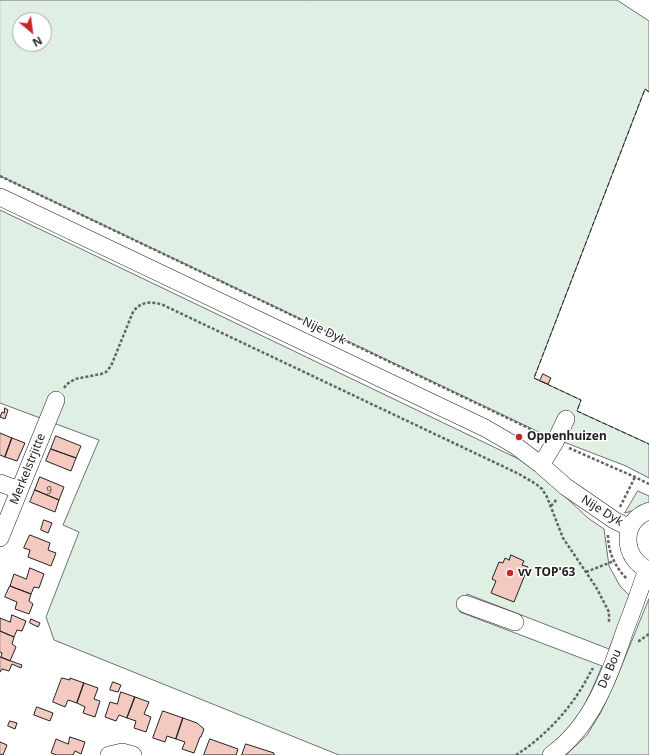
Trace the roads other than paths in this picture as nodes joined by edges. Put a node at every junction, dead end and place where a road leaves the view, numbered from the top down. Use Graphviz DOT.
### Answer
graph roads {
  1 [pos="0,197"];
  2 [pos="56,400"];
  3 [pos="566,420"];
  4 [pos="541,465"];
  5 [pos="0,483"];
  6 [pos="19,490"];
  7 [pos="649,512"];
  8 [pos="630,528"];
  9 [pos="0,538"];
  10 [pos="648,570"];
  11 [pos="465,604"];
  12 [pos="515,622"];
  13 [pos="109,755"];
  14 [pos="133,755"];
  15 [pos="551,755"];
  1 -- 4 [label="street, Nije Dyk"];
  2 -- 6 [label="street, Merkelstrjitte"];
  3 -- 4 [label="street"];
  4 -- 8 [label="street, Nije Dyk"];
  5 -- 6 [label="street"];
  6 -- 9 [label="street, Merkelstrjitte"];
  7 -- 8 [label="street"];
  8 -- 10 [label="street"];
  10 -- 15 [label="street, De Bou"];
  11 -- 12 [label="street"];
  13 -- 14 [label="street"];
}
